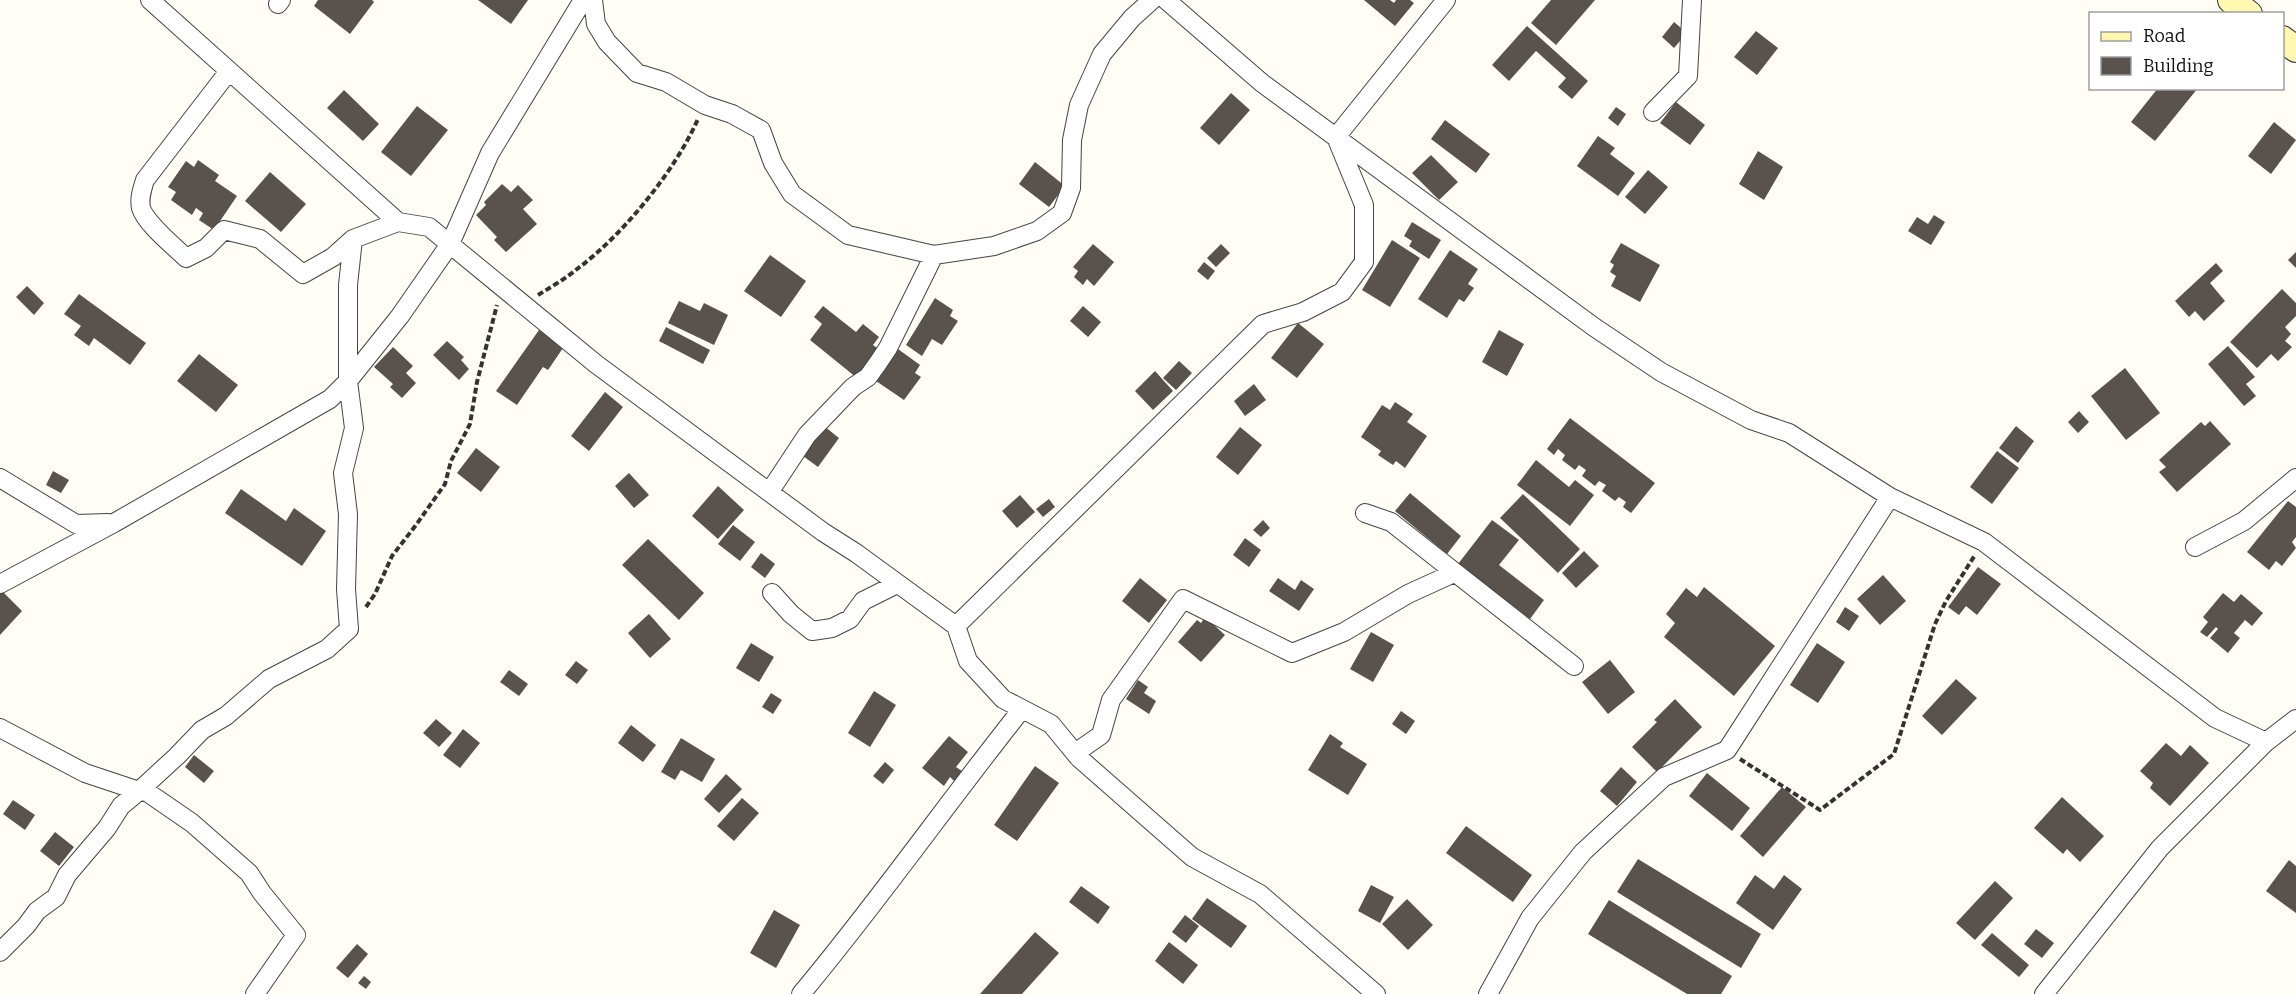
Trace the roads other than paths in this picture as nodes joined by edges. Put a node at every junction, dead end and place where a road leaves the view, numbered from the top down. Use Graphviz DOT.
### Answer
graph roads {
  1 [pos="150,0"];
  2 [pos="583,0"];
  3 [pos="593,0"];
  4 [pos="1152,0"];
  5 [pos="1166,0"];
  6 [pos="1446,0"];
  7 [pos="1692,0"];
  8 [pos="2231,0"];
  9 [pos="2246,12"];
  10 [pos="2284,40"];
  11 [pos="2296,49"];
  12 [pos="229,71"];
  13 [pos="1653,112"];
  14 [pos="1336,137"];
  15 [pos="398,222"];
  16 [pos="353,239"];
  17 [pos="450,244"];
  18 [pos="934,255"];
  19 [pos="348,381"];
  20 [pos="0,478"];
  21 [pos="2296,478"];
  22 [pos="770,491"];
  23 [pos="1890,497"];
  24 [pos="1365,513"];
  25 [pos="114,523"];
  26 [pos="2196,547"];
  27 [pos="1454,573"];
  28 [pos="0,584"];
  29 [pos="897,584"];
  30 [pos="772,593"];
  31 [pos="956,626"];
  32 [pos="1574,666"];
  33 [pos="1022,709"];
  34 [pos="2296,719"];
  35 [pos="0,728"];
  36 [pos="2266,742"];
  37 [pos="1075,753"];
  38 [pos="139,791"];
  39 [pos="0,952"];
  40 [pos="255,994"];
  41 [pos="801,994"];
  42 [pos="1376,994"];
  43 [pos="1488,994"];
  44 [pos="2044,994"];
  1 -- 12 [label="street"];
  2 -- 17 [label="street"];
  3 -- 18 [label="street"];
  4 -- 18 [label="street"];
  5 -- 14 [label="street"];
  6 -- 14 [label="street"];
  7 -- 13 [label="street"];
  8 -- 9 [label="main road"];
  10 -- 11 [label="main road"];
  12 -- 15 [label="street"];
  12 -- 16 [label="street"];
  14 -- 23 [label="street"];
  14 -- 31 [label="street"];
  15 -- 16 [label="street"];
  15 -- 17 [label="street"];
  16 -- 19 [label="street"];
  17 -- 19 [label="street"];
  17 -- 22 [label="street"];
  18 -- 22 [label="street"];
  19 -- 25 [label="street"];
  19 -- 38 [label="street"];
  20 -- 25 [label="street"];
  21 -- 26 [label="street"];
  22 -- 29 [label="street"];
  23 -- 36 [label="street"];
  23 -- 43 [label="street"];
  24 -- 27 [label="street"];
  25 -- 28 [label="street"];
  27 -- 32 [label="street"];
  27 -- 37 [label="street"];
  29 -- 30 [label="street"];
  29 -- 31 [label="street"];
  31 -- 33 [label="street"];
  33 -- 37 [label="street"];
  33 -- 41 [label="street"];
  34 -- 36 [label="street"];
  35 -- 38 [label="street"];
  36 -- 44 [label="street"];
  37 -- 42 [label="street"];
  38 -- 39 [label="street"];
  38 -- 40 [label="street"];
}
